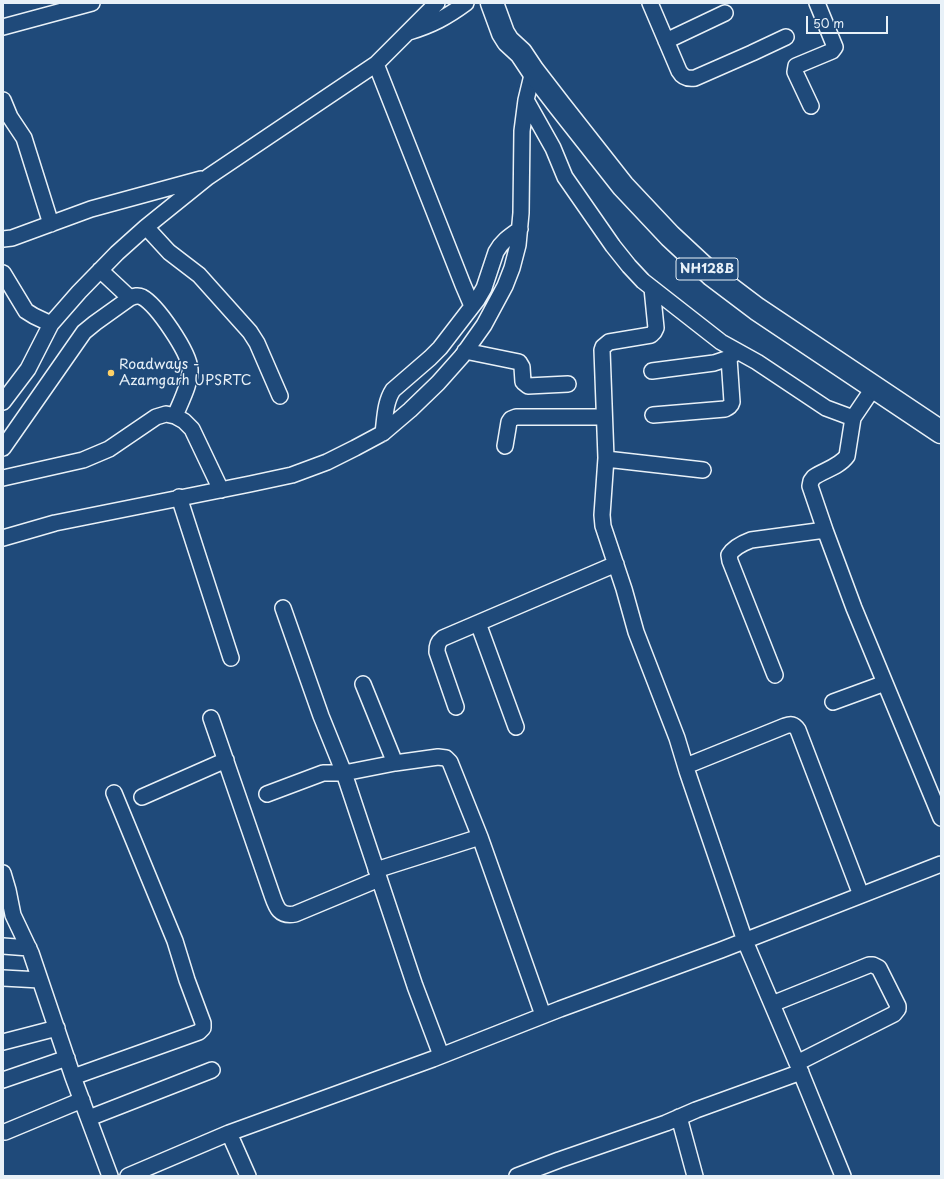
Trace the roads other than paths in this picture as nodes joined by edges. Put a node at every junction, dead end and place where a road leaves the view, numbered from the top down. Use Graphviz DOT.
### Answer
graph roads {
  1 [pos="91,3"];
  2 [pos="436,3"];
  3 [pos="466,3"];
  4 [pos="492,3"];
  5 [pos="508,3"];
  6 [pos="650,3"];
  7 [pos="817,3"];
  8 [pos="725,13"];
  9 [pos="3,27"];
  10 [pos="406,33"];
  11 [pos="786,37"];
  12 [pos="666,41"];
  13 [pos="527,62"];
  14 [pos="376,64"];
  15 [pos="3,100"];
  16 [pos="526,100"];
  17 [pos="811,106"];
  18 [pos="208,177"];
  19 [pos="52,224"];
  20 [pos="146,227"];
  21 [pos="520,229"];
  22 [pos="3,239"];
  23 [pos="100,270"];
  24 [pos="3,273"];
  25 [pos="652,288"];
  26 [pos="130,298"];
  27 [pos="472,306"];
  28 [pos="52,324"];
  29 [pos="465,352"];
  30 [pos="733,355"];
  31 [pos="652,371"];
  32 [pos="568,384"];
  33 [pos="874,387"];
  34 [pos="280,396"];
  35 [pos="3,402"];
  36 [pos="653,415"];
  37 [pos="175,416"];
  38 [pos="604,417"];
  39 [pos="853,418"];
  40 [pos="941,432"];
  41 [pos="383,433"];
  42 [pos="505,446"];
  43 [pos="3,448"];
  44 [pos="606,459"];
  45 [pos="703,470"];
  46 [pos="3,478"];
  47 [pos="221,490"];
  48 [pos="179,497"];
  49 [pos="825,530"];
  50 [pos="3,538"];
  51 [pos="616,564"];
  52 [pos="283,608"];
  53 [pos="478,623"];
  54 [pos="231,658"];
  55 [pos="775,675"];
  56 [pos="885,683"];
  57 [pos="363,684"];
  58 [pos="833,702"];
  59 [pos="456,707"];
  60 [pos="212,718"];
  61 [pos="516,727"];
  62 [pos="226,760"];
  63 [pos="395,762"];
  64 [pos="686,766"];
  65 [pos="344,774"];
  66 [pos="114,793"];
  67 [pos="267,794"];
  68 [pos="142,797"];
  69 [pos="941,818"];
  70 [pos="480,837"];
  71 [pos="941,864"];
  72 [pos="3,873"];
  73 [pos="377,875"];
  74 [pos="861,895"];
  75 [pos="8,909"];
  76 [pos="745,941"];
  77 [pos="3,946"];
  78 [pos="29,948"];
  79 [pos="3,978"];
  80 [pos="40,980"];
  81 [pos="772,1004"];
  82 [pos="543,1016"];
  83 [pos="57,1028"];
  84 [pos="3,1042"];
  85 [pos="441,1055"];
  86 [pos="67,1058"];
  87 [pos="799,1068"];
  88 [pos="212,1070"];
  89 [pos="73,1077"];
  90 [pos="3,1080"];
  91 [pos="82,1100"];
  92 [pos="679,1117"];
  93 [pos="89,1118"];
  94 [pos="5,1132"];
  95 [pos="229,1133"];
  96 [pos="110,1176"];
  97 [pos="128,1176"];
  98 [pos="248,1176"];
  99 [pos="517,1176"];
  100 [pos="696,1176"];
  101 [pos="843,1176"];
  1 -- 9 [label="street"];
  2 -- 10 [label="street"];
  3 -- 10 [label="street"];
  4 -- 13 [label="highway, NH128B"];
  5 -- 13 [label="highway, NH128B"];
  6 -- 12 [label="street"];
  7 -- 17 [label="street"];
  8 -- 12 [label="street"];
  10 -- 14 [label="street"];
  11 -- 12 [label="street"];
  13 -- 16 [label="street"];
  13 -- 33 [label="highway, NH128B"];
  14 -- 18 [label="street"];
  14 -- 27 [label="street"];
  15 -- 19 [label="street"];
  16 -- 21 [label="street"];
  16 -- 25 [label="street"];
  18 -- 19 [label="street"];
  18 -- 20 [label="street"];
  19 -- 22 [label="street"];
  20 -- 23 [label="street"];
  20 -- 34 [label="street"];
  21 -- 27 [label="street"];
  21 -- 29 [label="street"];
  23 -- 26 [label="street"];
  23 -- 28 [label="street"];
  24 -- 28 [label="street"];
  25 -- 30 [label="street"];
  25 -- 38 [label="street"];
  26 -- 37 [label="street"];
  26 -- 43 [label="street"];
  27 -- 41 [label="street"];
  28 -- 35 [label="street"];
  29 -- 32 [label="street"];
  29 -- 41 [label="street"];
  30 -- 31 [label="street"];
  30 -- 36 [label="street"];
  30 -- 39 [label="street"];
  33 -- 39 [label="street"];
  33 -- 40 [label="highway, NH128B"];
  37 -- 46 [label="street"];
  37 -- 47 [label="street"];
  38 -- 42 [label="street"];
  38 -- 44 [label="street"];
  39 -- 49 [label="street"];
  41 -- 47 [label="street"];
  44 -- 45 [label="street"];
  44 -- 51 [label="street"];
  47 -- 48 [label="street"];
  48 -- 50 [label="street"];
  48 -- 54 [label="street"];
  49 -- 55 [label="street"];
  49 -- 56 [label="street"];
  51 -- 53 [label="street"];
  51 -- 64 [label="street"];
  52 -- 65 [label="street"];
  53 -- 59 [label="street"];
  53 -- 61 [label="street"];
  56 -- 58 [label="street"];
  56 -- 69 [label="street"];
  57 -- 63 [label="street"];
  60 -- 62 [label="street"];
  62 -- 68 [label="street"];
  62 -- 73 [label="street"];
  63 -- 65 [label="street"];
  63 -- 70 [label="street"];
  64 -- 74 [label="street"];
  64 -- 76 [label="street"];
  65 -- 67 [label="street"];
  65 -- 73 [label="street"];
  66 -- 89 [label="street"];
  70 -- 73 [label="street"];
  70 -- 82 [label="street"];
  71 -- 74 [label="street"];
  72 -- 75 [label="street"];
  73 -- 85 [label="street"];
  74 -- 76 [label="street"];
  75 -- 78 [label="street"];
  76 -- 81 [label="street"];
  76 -- 82 [label="street"];
  77 -- 78 [label="street"];
  78 -- 80 [label="street"];
  79 -- 80 [label="street"];
  80 -- 83 [label="street"];
  81 -- 87 [label="street"];
  81 -- 87 [label="street"];
  82 -- 85 [label="street"];
  83 -- 84 [label="street"];
  83 -- 86 [label="street"];
  85 -- 95 [label="street"];
  86 -- 89 [label="street"];
  86 -- 90 [label="street"];
  87 -- 92 [label="street"];
  87 -- 101 [label="street"];
  88 -- 93 [label="street"];
  89 -- 91 [label="street"];
  91 -- 93 [label="street"];
  91 -- 94 [label="street"];
  92 -- 99 [label="street"];
  92 -- 100 [label="street"];
  93 -- 96 [label="street"];
  95 -- 97 [label="street"];
  95 -- 98 [label="street"];
}
